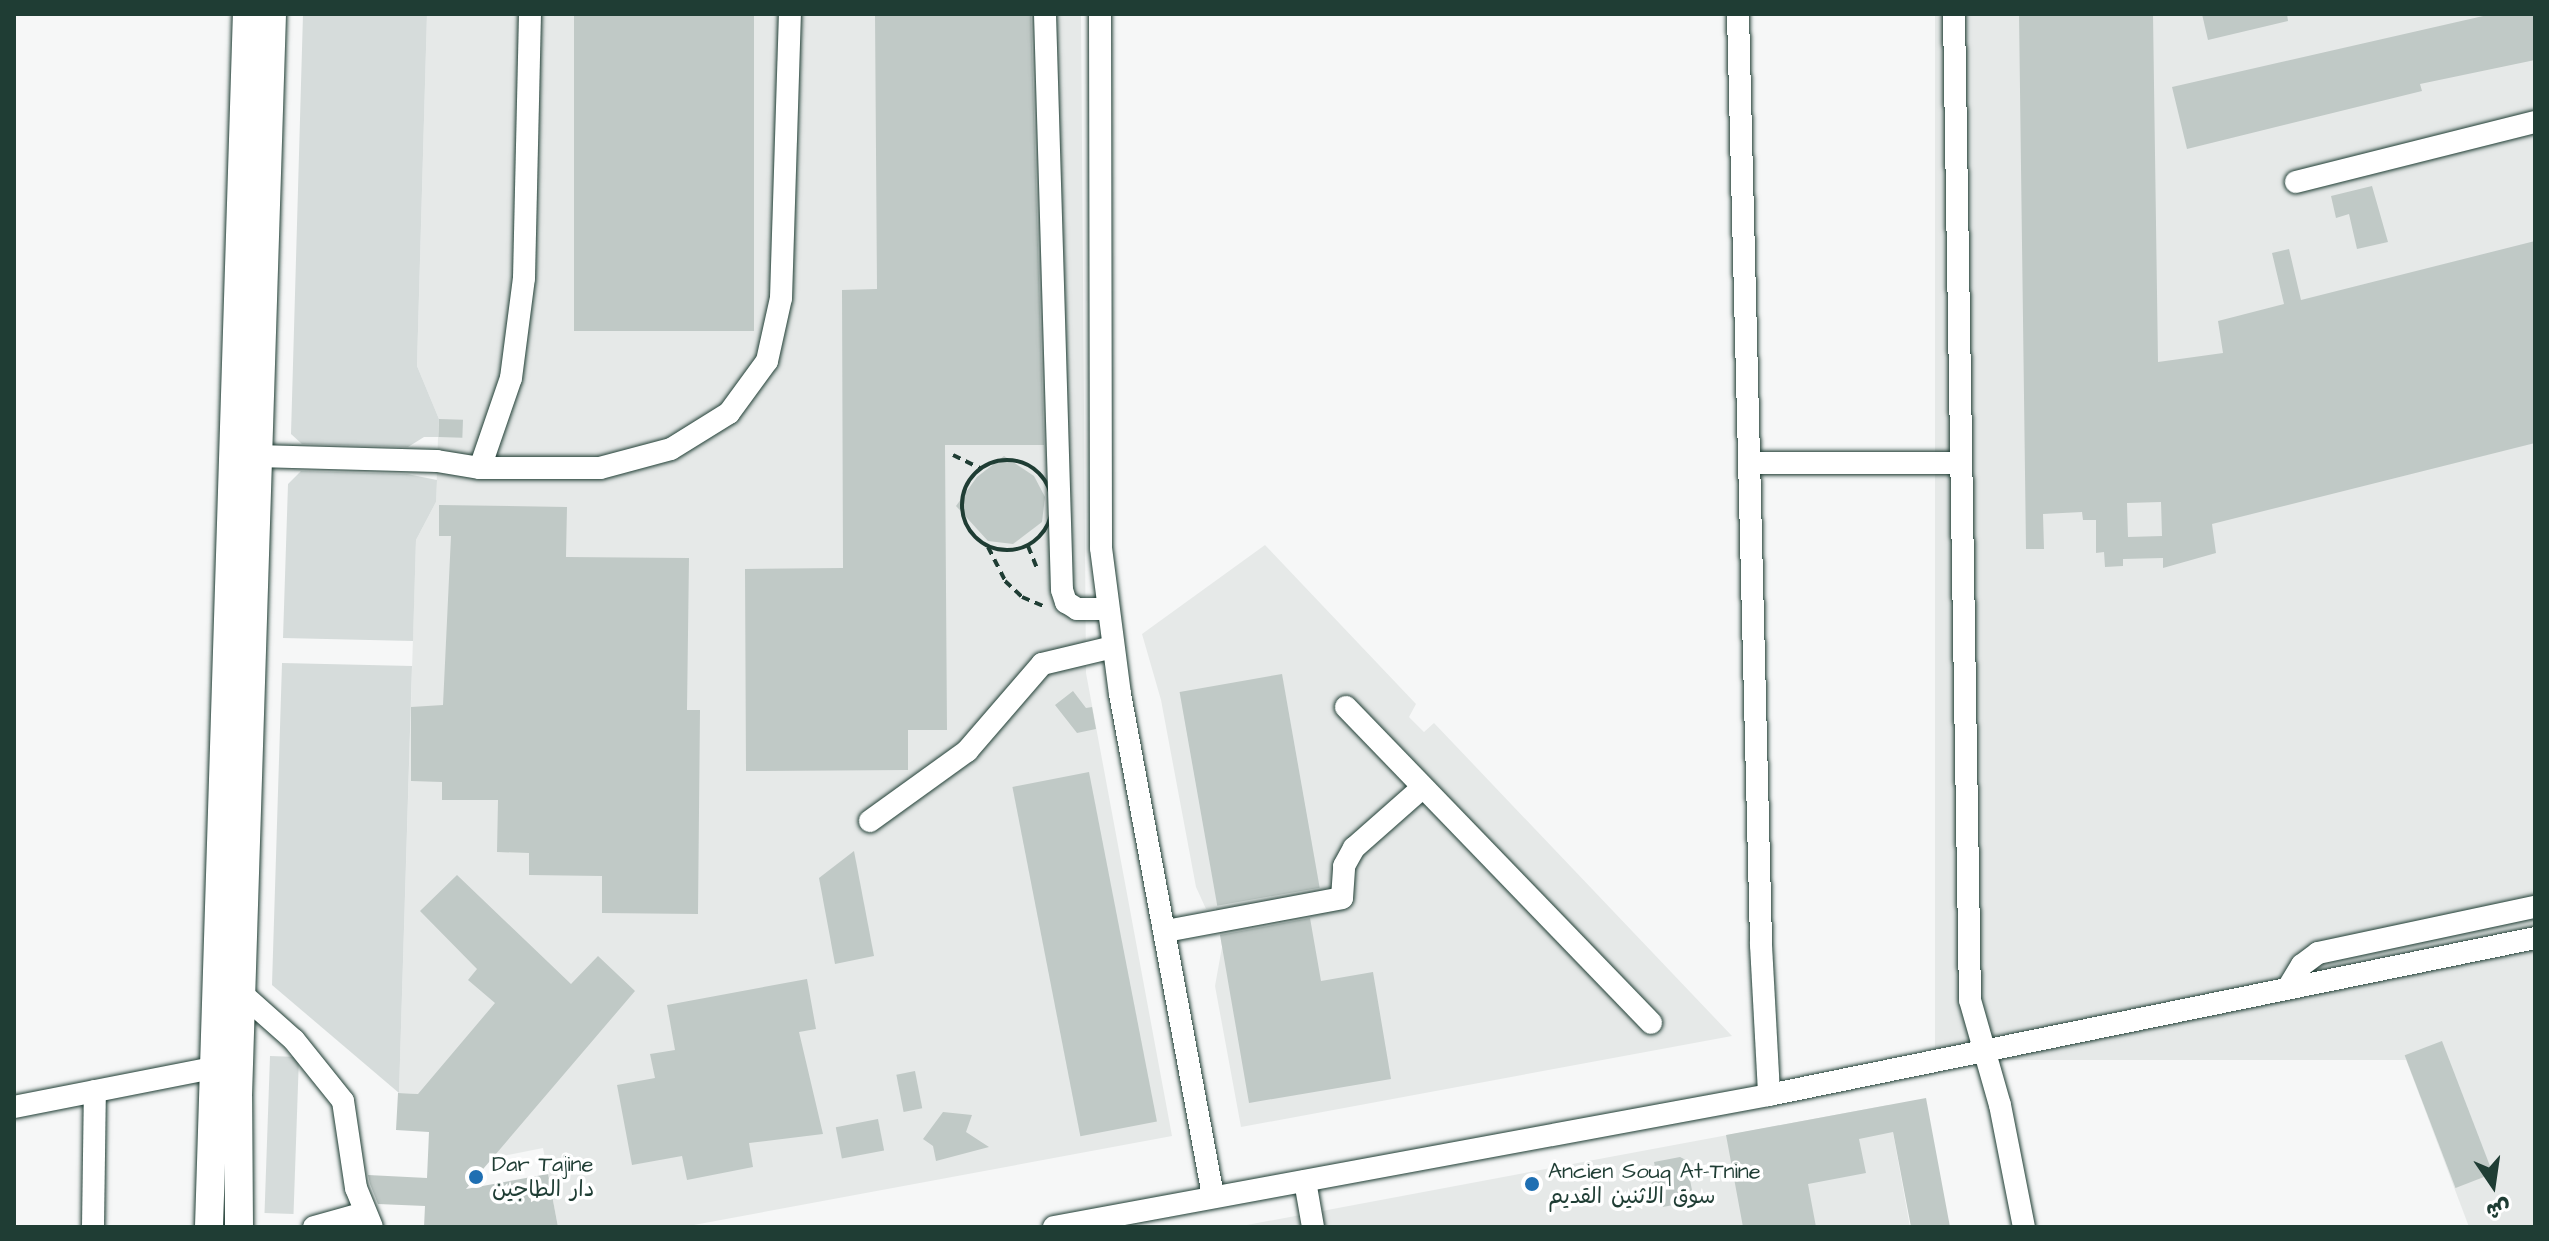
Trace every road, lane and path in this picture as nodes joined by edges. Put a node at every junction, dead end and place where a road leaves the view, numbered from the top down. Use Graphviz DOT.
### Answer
graph roads {
  1 [pos="247,14"];
  2 [pos="272,14"];
  3 [pos="530,14"];
  4 [pos="790,14"];
  5 [pos="1045,14"];
  6 [pos="1100,14"];
  7 [pos="1738,14"];
  8 [pos="1954,14"];
  9 [pos="2535,122"];
  10 [pos="2296,182"];
  11 [pos="953,455"];
  12 [pos="257,456"];
  13 [pos="1751,463"];
  14 [pos="1959,463"];
  15 [pos="480,468"];
  16 [pos="980,468"];
  17 [pos="988,547"];
  18 [pos="1071,607"];
  19 [pos="1107,609"];
  20 [pos="1113,647"];
  21 [pos="1346,707"];
  22 [pos="1421,789"];
  23 [pos="870,821"];
  24 [pos="2535,907"];
  25 [pos="1166,931"];
  26 [pos="2535,938"];
  27 [pos="2288,988"];
  28 [pos="241,993"];
  29 [pos="1651,1023"];
  30 [pos="1984,1051"];
  31 [pos="213,1068"];
  32 [pos="95,1091"];
  33 [pos="1769,1095"];
  34 [pos="14,1107"];
  35 [pos="1305,1181"];
  36 [pos="1213,1196"];
  37 [pos="368,1220"];
  38 [pos="93,1227"];
  39 [pos="209,1227"];
  40 [pos="239,1227"];
  41 [pos="314,1227"];
  42 [pos="1054,1227"];
  43 [pos="1313,1227"];
  44 [pos="2024,1227"];
  1 -- 31 [label="main road"];
  2 -- 12 [label="main road"];
  3 -- 15 [label="street"];
  4 -- 15 [label="street"];
  5 -- 18 [label="street"];
  6 -- 19 [label="street"];
  7 -- 13 [label="street"];
  8 -- 14 [label="street"];
  9 -- 10 [label="street"];
  11 -- 16 [label="path"];
  12 -- 15 [label="street"];
  12 -- 28 [label="main road"];
  13 -- 14 [label="street"];
  13 -- 33 [label="street"];
  14 -- 30 [label="street"];
  16 -- 17 [label="path"];
  16 -- 17 [label="path"];
  17 -- 18 [label="path"];
  18 -- 19 [label="street"];
  19 -- 20 [label="street"];
  20 -- 23 [label="street"];
  20 -- 25 [label="street"];
  21 -- 22 [label="street"];
  22 -- 25 [label="street"];
  22 -- 29 [label="street"];
  24 -- 27 [label="street"];
  25 -- 36 [label="street"];
  26 -- 27 [label="street"];
  27 -- 30 [label="street"];
  28 -- 37 [label="street"];
  28 -- 40 [label="main road"];
  30 -- 33 [label="street"];
  30 -- 44 [label="street"];
  31 -- 32 [label="street"];
  31 -- 39 [label="main road"];
  32 -- 34 [label="street"];
  32 -- 38 [label="street"];
  33 -- 35 [label="street"];
  35 -- 36 [label="street"];
  35 -- 43 [label="street"];
  36 -- 42 [label="street"];
  37 -- 41 [label="street"];
}
